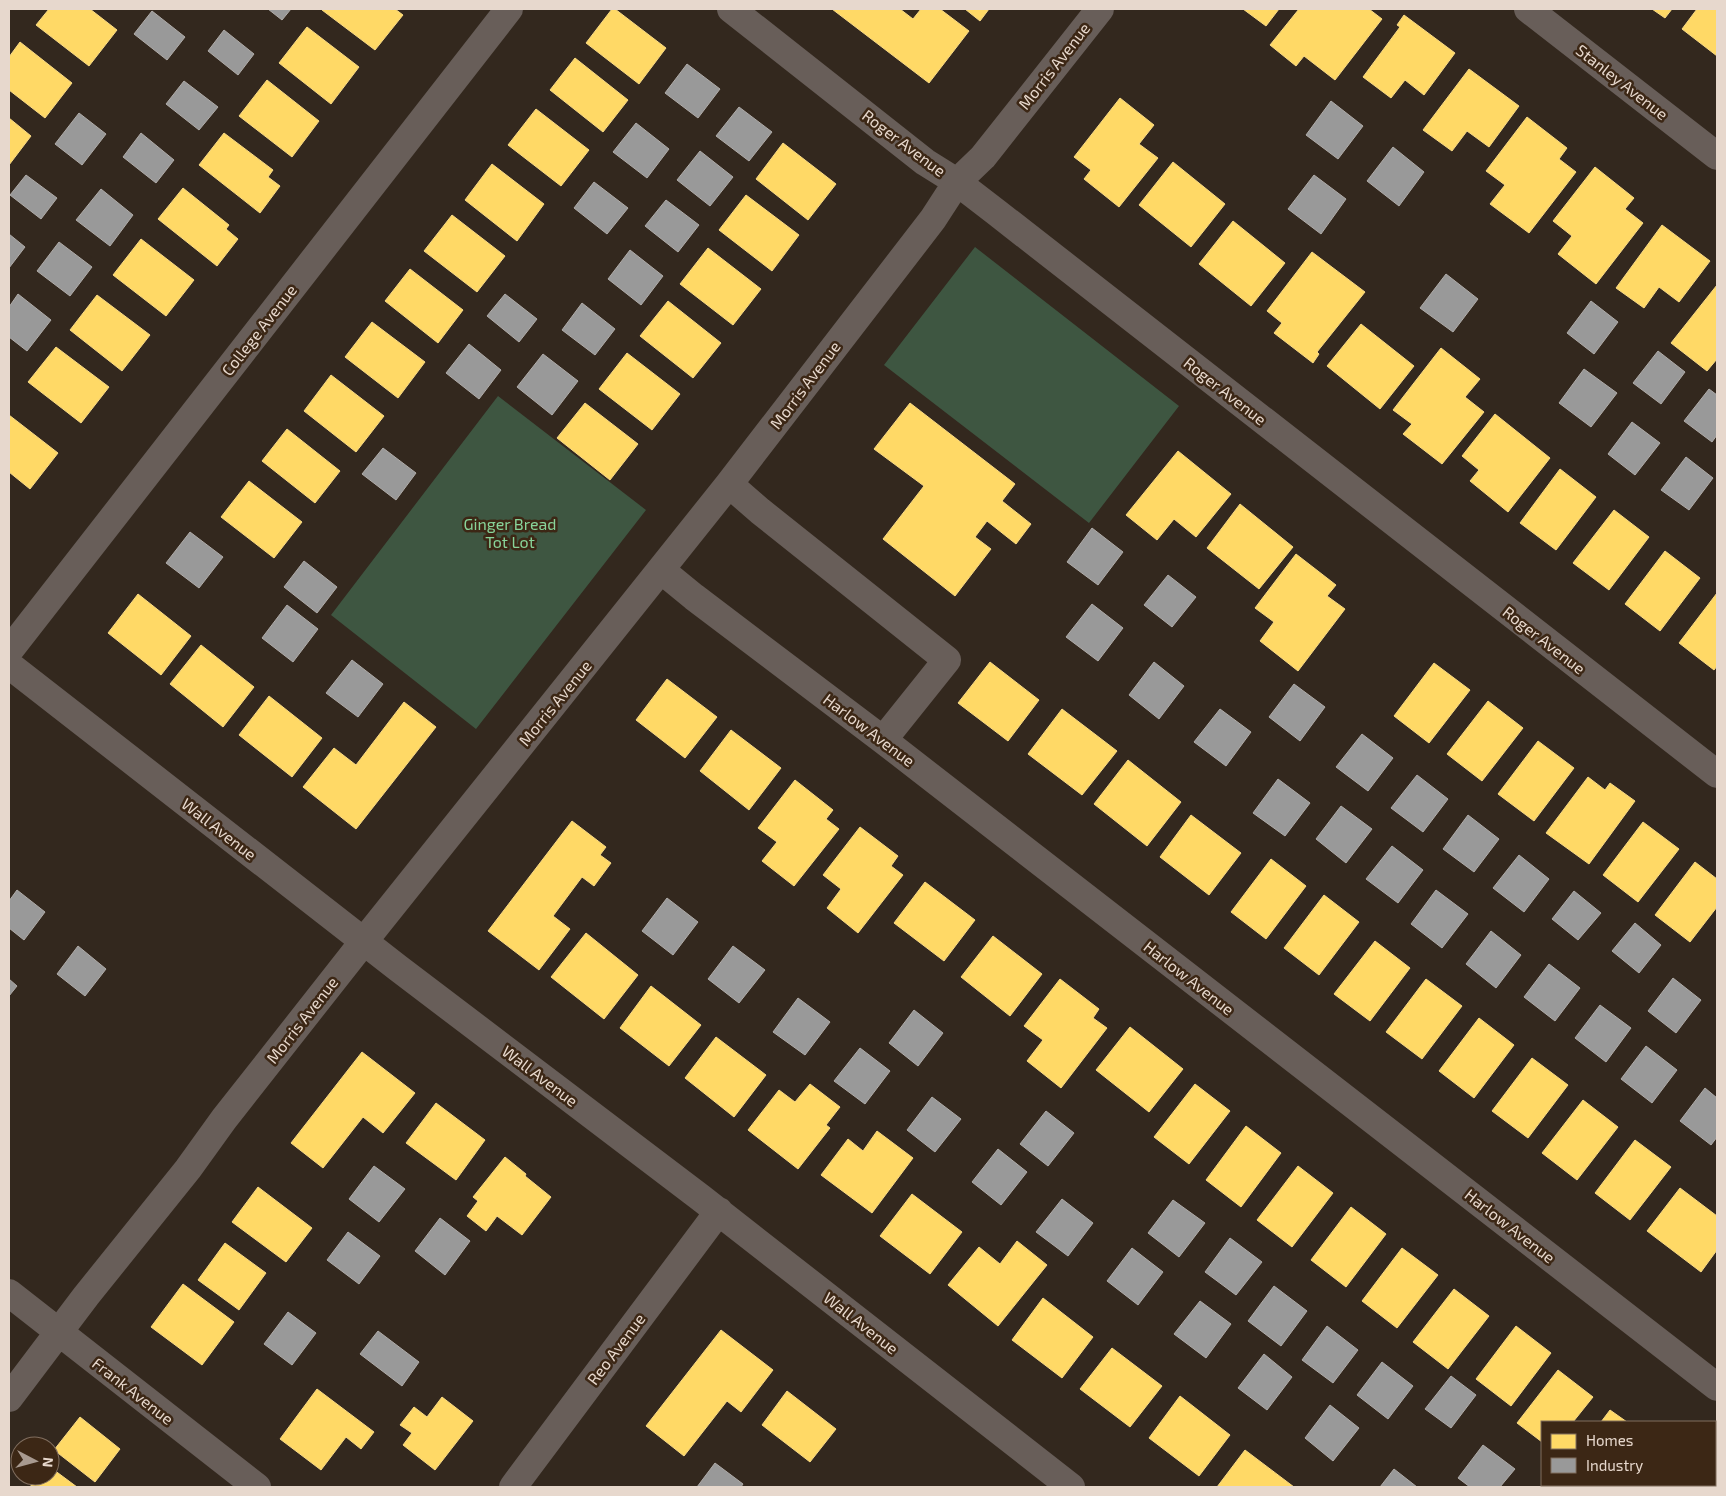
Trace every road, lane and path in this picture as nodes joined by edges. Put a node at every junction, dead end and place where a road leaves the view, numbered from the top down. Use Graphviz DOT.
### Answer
graph roads {
  1 [pos="508,9"];
  2 [pos="731,9"];
  3 [pos="1100,9"];
  4 [pos="1528,9"];
  5 [pos="1717,156"];
  6 [pos="957,182"];
  7 [pos="729,484"];
  8 [pos="661,570"];
  9 [pos="9,652"];
  10 [pos="9,665"];
  11 [pos="883,740"];
  12 [pos="1717,774"];
  13 [pos="364,940"];
  14 [pos="719,1211"];
  15 [pos="9,1293"];
  16 [pos="58,1333"];
  17 [pos="1717,1387"];
  18 [pos="9,1398"];
  19 [pos="257,1487"];
  20 [pos="512,1487"];
  21 [pos="1071,1487"];
  1 -- 9 [label="street, College Avenue"];
  2 -- 6 [label="street, Roger Avenue"];
  3 -- 6 [label="street, Morris Avenue"];
  4 -- 5 [label="street, Stanley Avenue"];
  6 -- 7 [label="street, Morris Avenue"];
  6 -- 12 [label="street, Roger Avenue"];
  7 -- 8 [label="street, Morris Avenue"];
  7 -- 11 [label="street"];
  8 -- 11 [label="street, Harlow Avenue"];
  8 -- 13 [label="street, Morris Avenue"];
  10 -- 13 [label="street, Wall Avenue"];
  11 -- 17 [label="street, Harlow Avenue"];
  13 -- 14 [label="street, Wall Avenue"];
  13 -- 16 [label="street, Morris Avenue"];
  14 -- 20 [label="street, Reo Avenue"];
  14 -- 21 [label="street, Wall Avenue"];
  15 -- 16 [label="street, Frank Avenue"];
  16 -- 18 [label="street, Morris Avenue"];
  16 -- 19 [label="street, Frank Avenue"];
}
